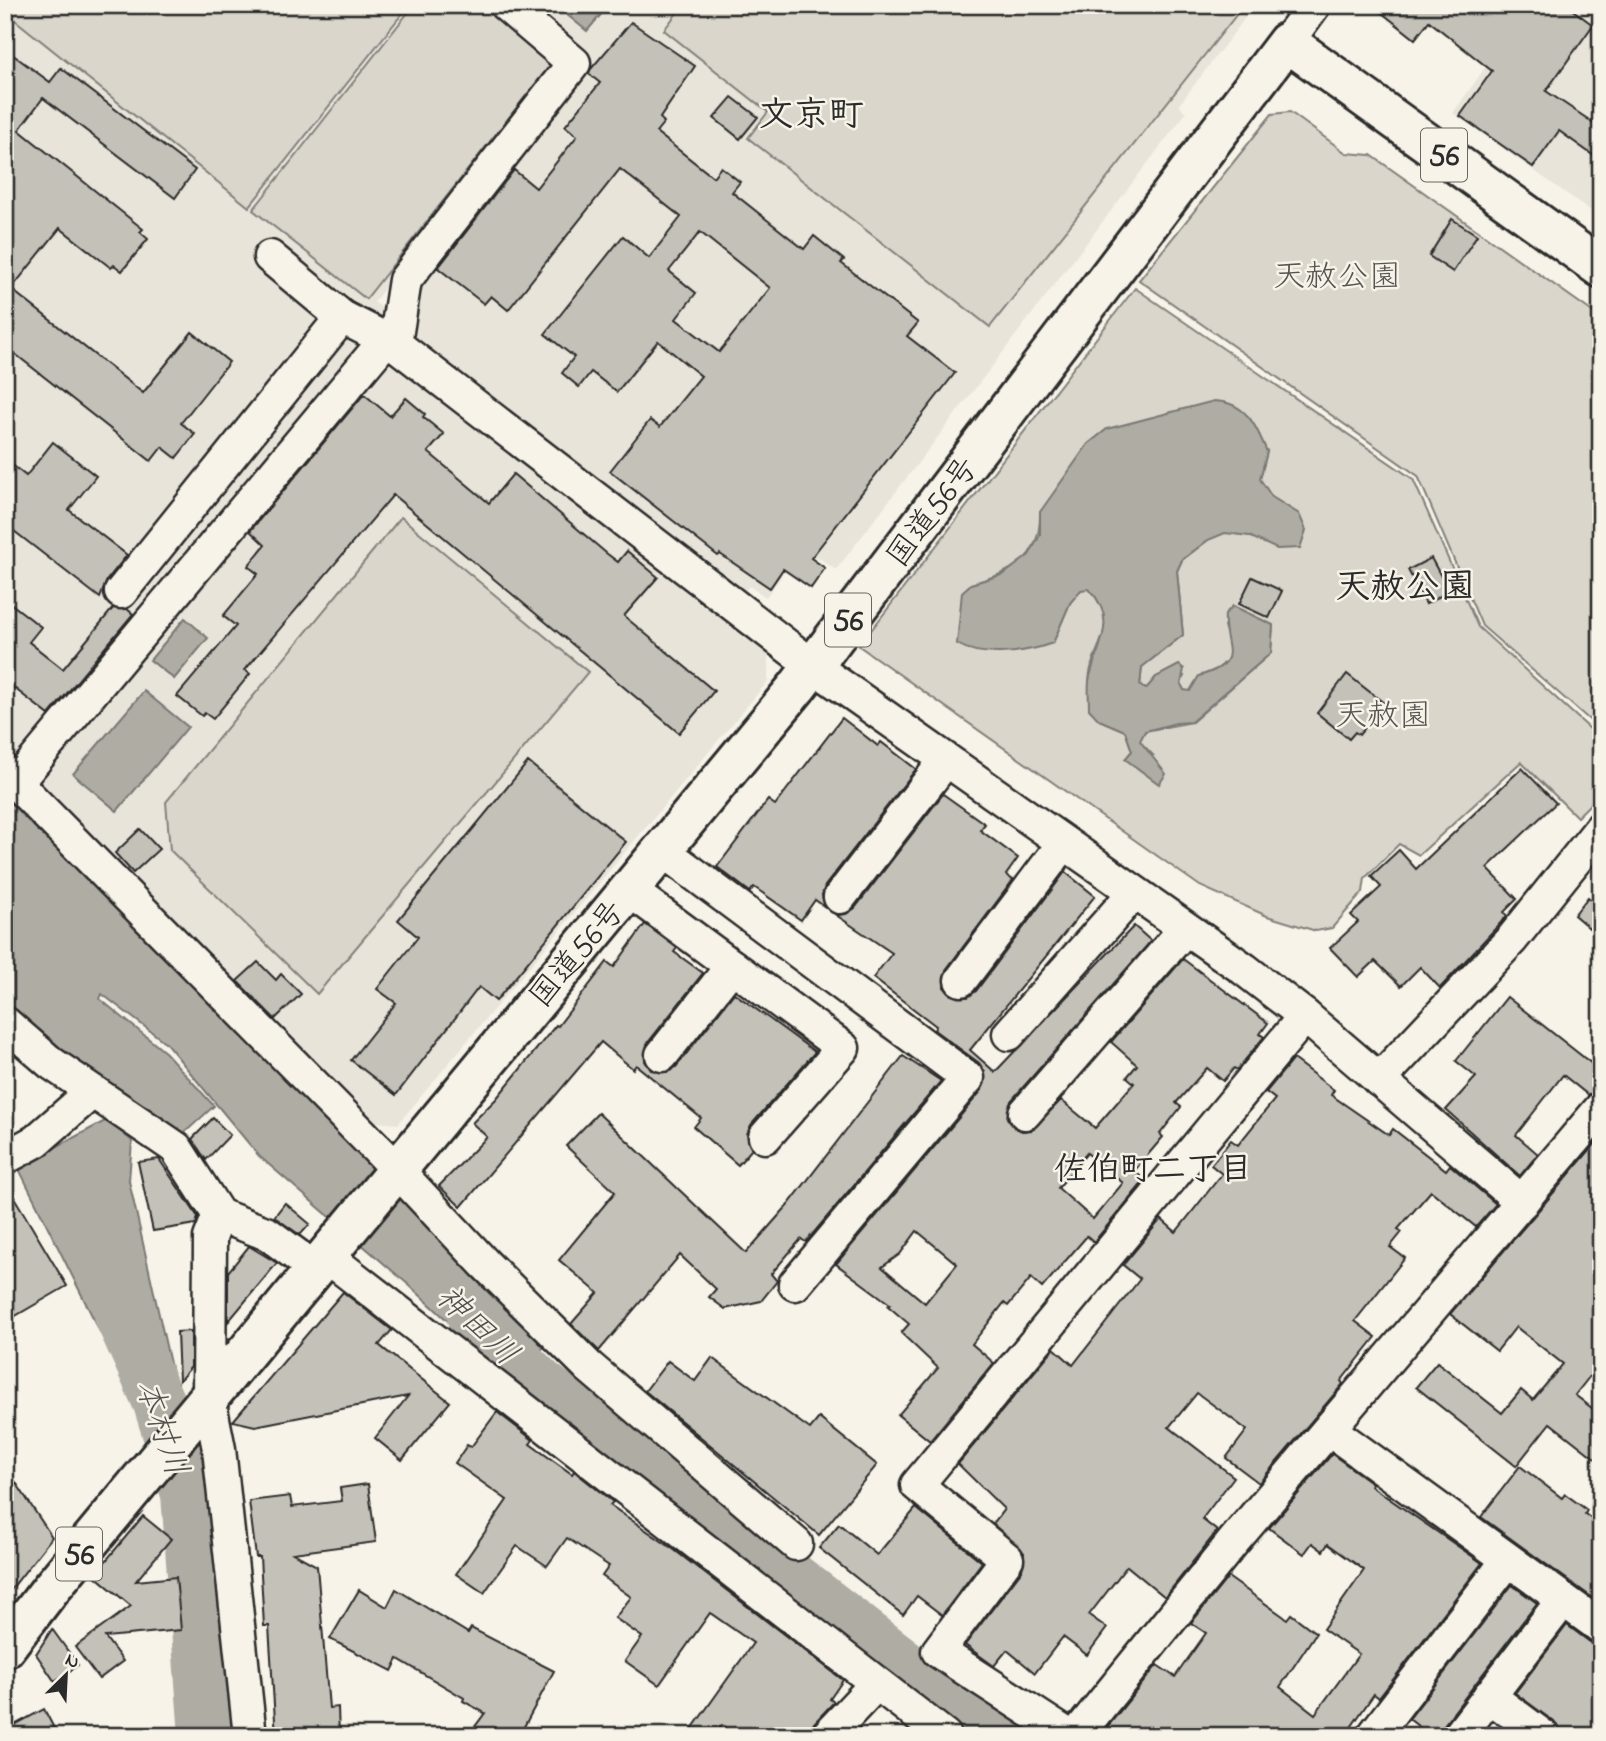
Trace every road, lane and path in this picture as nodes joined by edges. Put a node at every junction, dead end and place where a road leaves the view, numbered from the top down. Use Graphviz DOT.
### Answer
graph roads {
  1 [pos="506,5"];
  2 [pos="1314,5"];
  3 [pos="1287,42"];
  4 [pos="270,257"];
  5 [pos="1601,268"];
  6 [pos="342,317"];
  7 [pos="391,341"];
  8 [pos="121,593"];
  9 [pos="813,666"];
  10 [pos="946,760"];
  11 [pos="11,778"];
  12 [pos="1601,828"];
  13 [pos="1064,843"];
  14 [pos="662,850"];
  15 [pos="629,890"];
  16 [pos="1134,893"];
  17 [pos="840,897"];
  18 [pos="1185,929"];
  19 [pos="732,966"];
  20 [pos="961,980"];
  21 [pos="1305,1016"];
  22 [pos="5,1023"];
  23 [pos="1009,1034"];
  24 [pos="662,1055"];
  25 [pos="1379,1080"];
  26 [pos="92,1092"];
  27 [pos="1601,1108"];
  28 [pos="1025,1113"];
  29 [pos="765,1137"];
  30 [pos="5,1158"];
  31 [pos="391,1174"];
  32 [pos="1522,1202"];
  33 [pos="219,1215"];
  34 [pos="324,1256"];
  35 [pos="795,1284"];
  36 [pos="201,1408"];
  37 [pos="1330,1430"];
  38 [pos="796,1544"];
  39 [pos="1508,1560"];
  40 [pos="1563,1600"];
  41 [pos="1601,1628"];
  42 [pos="5,1648"];
  43 [pos="876,1684"];
  44 [pos="1489,1696"];
  45 [pos="250,1736"];
  46 [pos="827,1736"];
  47 [pos="945,1736"];
  48 [pos="1069,1736"];
  49 [pos="1076,1736"];
  50 [pos="1373,1736"];
  51 [pos="1459,1736"];
  52 [pos="1543,1736"];
  1 -- 7 [label="street"];
  2 -- 3 [label="street"];
  3 -- 5 [label="highway, 56"];
  3 -- 9 [label="highway, 国道56号 / 56"];
  4 -- 6 [label="street"];
  6 -- 7 [label="street"];
  6 -- 8 [label="street"];
  7 -- 9 [label="street"];
  7 -- 11 [label="street"];
  9 -- 10 [label="street"];
  9 -- 14 [label="highway, 国道56号 / 56"];
  10 -- 13 [label="street"];
  10 -- 17 [label="street"];
  11 -- 31 [label="street"];
  12 -- 25 [label="street"];
  13 -- 16 [label="street"];
  13 -- 20 [label="street"];
  14 -- 15 [label="highway, 国道56号 / 56"];
  14 -- 35 [label="street"];
  15 -- 19 [label="street"];
  15 -- 31 [label="highway, 国道56号 / 56"];
  16 -- 18 [label="street"];
  16 -- 23 [label="street"];
  18 -- 21 [label="street"];
  18 -- 28 [label="street"];
  19 -- 24 [label="street"];
  19 -- 29 [label="street"];
  21 -- 25 [label="street"];
  21 -- 48 [label="street"];
  22 -- 26 [label="street"];
  25 -- 32 [label="street"];
  26 -- 30 [label="street"];
  26 -- 33 [label="street"];
  27 -- 32 [label="street"];
  31 -- 34 [label="highway, 国道56号 / 56"];
  31 -- 38 [label="street"];
  32 -- 37 [label="street"];
  33 -- 34 [label="street"];
  33 -- 36 [label="street"];
  34 -- 36 [label="highway, 国道56号 / 56"];
  34 -- 43 [label="street"];
  36 -- 42 [label="highway, 国道56号 / 56"];
  36 -- 45 [label="street"];
  37 -- 39 [label="street"];
  37 -- 49 [label="street"];
  39 -- 40 [label="street"];
  39 -- 50 [label="street"];
  40 -- 41 [label="street"];
  40 -- 44 [label="street"];
  43 -- 46 [label="street"];
  43 -- 47 [label="street"];
  44 -- 51 [label="street"];
  44 -- 52 [label="street"];
}
